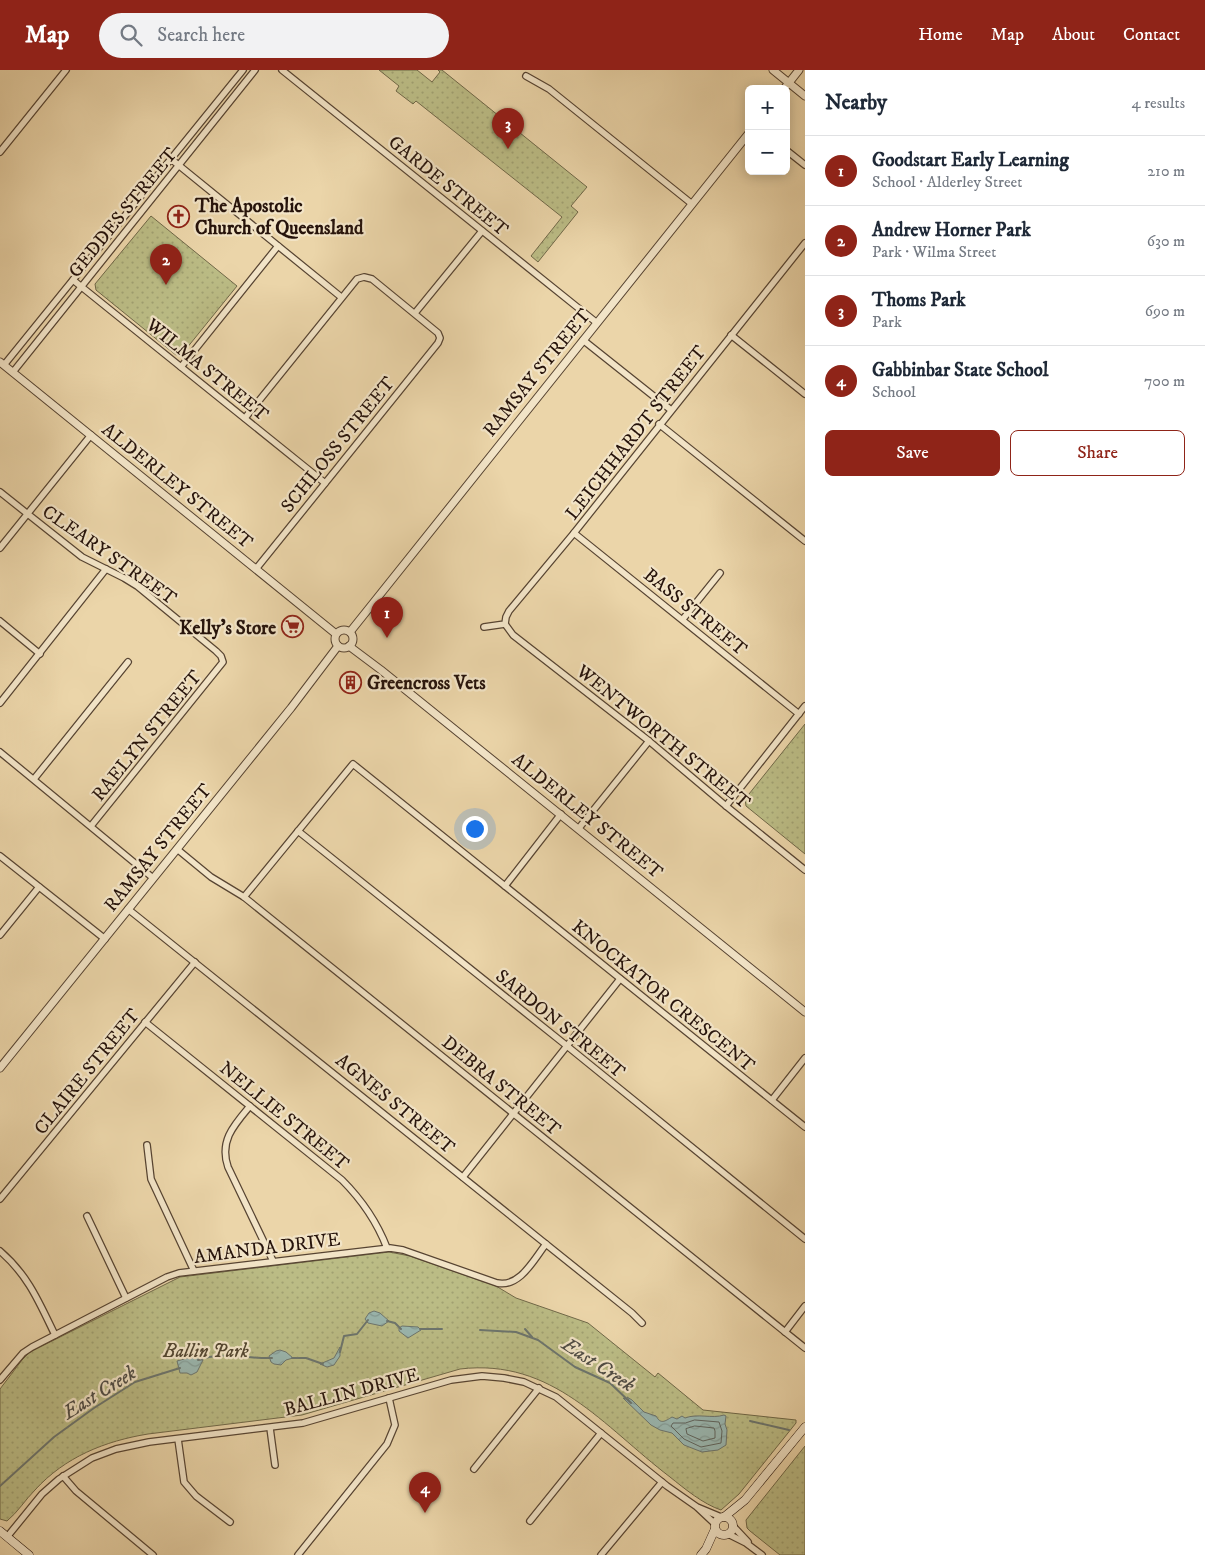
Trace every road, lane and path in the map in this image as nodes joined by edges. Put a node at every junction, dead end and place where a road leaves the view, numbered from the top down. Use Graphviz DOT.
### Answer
graph roads {
  1 [pos="66,70"];
  2 [pos="243,70"];
  3 [pos="255,70"];
  4 [pos="282,70"];
  5 [pos="772,70"];
  6 [pos="799,70"];
  7 [pos="526,76"];
  8 [pos="785,85"];
  9 [pos="787,85"];
  10 [pos="790,88"];
  11 [pos="805,96"];
  12 [pos="745,138"];
  13 [pos="0,152"];
  14 [pos="790,153"];
  15 [pos="171,159"];
  16 [pos="179,165"];
  17 [pos="805,165"];
  18 [pos="692,204"];
  19 [pos="482,231"];
  20 [pos="805,243"];
  21 [pos="278,246"];
  22 [pos="73,280"];
  23 [pos="82,286"];
  24 [pos="341,297"];
  25 [pos="415,313"];
  26 [pos="597,323"];
  27 [pos="731,335"];
  28 [pos="584,340"];
  29 [pos="2,363"];
  30 [pos="181,367"];
  31 [pos="13,372"];
  32 [pos="805,394"];
  33 [pos="671,410"];
  34 [pos="245,418"];
  35 [pos="659,424"];
  36 [pos="90,435"];
  37 [pos="325,482"];
  38 [pos="0,492"];
  39 [pos="27,514"];
  40 [pos="574,533"];
  41 [pos="805,541"];
  42 [pos="0,548"];
  43 [pos="256,568"];
  44 [pos="106,569"];
  45 [pos="720,573"];
  46 [pos="683,620"];
  47 [pos="0,621"];
  48 [pos="505,624"];
  49 [pos="484,627"];
  50 [pos="350,632"];
  51 [pos="336,634"];
  52 [pos="338,646"];
  53 [pos="350,646"];
  54 [pos="40,654"];
  55 [pos="128,662"];
  56 [pos="223,662"];
  57 [pos="0,703"];
  58 [pos="805,706"];
  59 [pos="799,714"];
  60 [pos="649,741"];
  61 [pos="0,752"];
  62 [pos="350,756"];
  63 [pos="352,764"];
  64 [pos="34,779"];
  65 [pos="726,806"];
  66 [pos="561,814"];
  67 [pos="91,826"];
  68 [pos="579,828"];
  69 [pos="298,831"];
  70 [pos="177,849"];
  71 [pos="0,856"];
  72 [pos="805,870"];
  73 [pos="153,878"];
  74 [pos="504,886"];
  75 [pos="39,887"];
  76 [pos="244,897"];
  77 [pos="128,909"];
  78 [pos="0,935"];
  79 [pos="104,939"];
  80 [pos="194,962"];
  81 [pos="620,979"];
  82 [pos="805,1012"];
  83 [pos="145,1022"];
  84 [pos="567,1046"];
  85 [pos="805,1058"];
  86 [pos="0,1068"];
  87 [pos="772,1100"];
  88 [pos="250,1106"];
  89 [pos="513,1113"];
  90 [pos="805,1127"];
  91 [pos="147,1145"];
  92 [pos="463,1177"];
  93 [pos="0,1199"];
  94 [pos="87,1216"];
  95 [pos="805,1239"];
  96 [pos="546,1244"];
  97 [pos="387,1248"];
  98 [pos="0,1251"];
  99 [pos="273,1261"];
  100 [pos="194,1271"];
  101 [pos="126,1298"];
  102 [pos="805,1306"];
  103 [pos="642,1323"];
  104 [pos="785,1332"];
  105 [pos="55,1335"];
  106 [pos="805,1348"];
  107 [pos="0,1380"];
  108 [pos="539,1388"];
  109 [pos="389,1398"];
  110 [pos="805,1427"];
  111 [pos="270,1428"];
  112 [pos="601,1433"];
  113 [pos="178,1439"];
  114 [pos="275,1465"];
  115 [pos="474,1469"];
  116 [pos="63,1476"];
  117 [pos="662,1482"];
  118 [pos="745,1500"];
  119 [pos="697,1507"];
  120 [pos="722,1517"];
  121 [pos="530,1521"];
  122 [pos="230,1522"];
  123 [pos="733,1524"];
  124 [pos="715,1527"];
  125 [pos="0,1531"];
  126 [pos="725,1535"];
  127 [pos="7,1537"];
  128 [pos="755,1549"];
  129 [pos="703,1552"];
  130 [pos="29,1555"];
  131 [pos="153,1555"];
  132 [pos="298,1555"];
  133 [pos="601,1555"];
  134 [pos="762,1555"];
  1 -- 13 [label="street"];
  2 -- 15 [label="street, GEDDES STREET"];
  3 -- 16 [label="street, GEDDES STREET"];
  4 -- 19 [label="street, GARDE STREET"];
  5 -- 8 [label="street"];
  6 -- 9 [label="street"];
  7 -- 18 [label="street"];
  10 -- 11 [label="street"];
  12 -- 18 [label="street, RAMSAY STREET"];
  14 -- 17 [label="street"];
  15 -- 16 [label="street"];
  15 -- 22 [label="street, GEDDES STREET"];
  16 -- 21 [label="street"];
  16 -- 23 [label="street, GEDDES STREET"];
  18 -- 26 [label="street, RAMSAY STREET"];
  19 -- 25 [label="street"];
  19 -- 26 [label="street, GARDE STREET"];
  20 -- 27 [label="street, LEICHHARDT STREET"];
  21 -- 24 [label="street"];
  21 -- 30 [label="street"];
  22 -- 23 [label="street, WILMA STREET"];
  22 -- 29 [label="street, GEDDES STREET"];
  23 -- 30 [label="street, WILMA STREET"];
  23 -- 31 [label="street, GEDDES STREET"];
  24 -- 25 [label="street"];
  24 -- 34 [label="street"];
  25 -- 37 [label="street, SCHLOSS STREET"];
  26 -- 28 [label="street, RAMSAY STREET"];
  27 -- 32 [label="street"];
  27 -- 33 [label="street, LEICHHARDT STREET"];
  28 -- 33 [label="street"];
  28 -- 50 [label="street, RAMSAY STREET"];
  29 -- 31 [label="street, ALDERLEY STREET"];
  30 -- 34 [label="street, WILMA STREET"];
  31 -- 36 [label="street, ALDERLEY STREET"];
  33 -- 35 [label="street, LEICHHARDT STREET"];
  34 -- 37 [label="street, WILMA STREET"];
  35 -- 40 [label="street, LEICHHARDT STREET"];
  35 -- 41 [label="street"];
  36 -- 39 [label="street"];
  36 -- 43 [label="street, ALDERLEY STREET"];
  37 -- 43 [label="street, SCHLOSS STREET"];
  38 -- 39 [label="street, CLEARY STREET"];
  39 -- 42 [label="street"];
  39 -- 44 [label="street, CLEARY STREET"];
  40 -- 46 [label="street, BASS STREET"];
  40 -- 48 [label="street, LEICHHARDT STREET"];
  43 -- 51 [label="street, ALDERLEY STREET"];
  44 -- 54 [label="street"];
  44 -- 56 [label="street, CLEARY STREET"];
  45 -- 46 [label="street"];
  46 -- 59 [label="street, BASS STREET"];
  47 -- 54 [label="street"];
  48 -- 49 [label="street"];
  48 -- 60 [label="street, WENTWORTH STREET"];
  50 -- 51 [label="street"];
  50 -- 53 [label="street"];
  51 -- 52 [label="street"];
  52 -- 53 [label="street"];
  52 -- 70 [label="street, RAMSAY STREET"];
  53 -- 66 [label="street, ALDERLEY STREET"];
  54 -- 57 [label="street"];
  55 -- 64 [label="street"];
  56 -- 67 [label="street, RAELYN STREET"];
  58 -- 59 [label="street"];
  59 -- 65 [label="street"];
  60 -- 65 [label="street, WENTWORTH STREET"];
  60 -- 68 [label="street"];
  61 -- 64 [label="street"];
  62 -- 63 [label="street"];
  63 -- 69 [label="street"];
  63 -- 74 [label="street, KNOCKATOR CRESCENT"];
  64 -- 67 [label="street"];
  65 -- 72 [label="street, WENTWORTH STREET"];
  66 -- 68 [label="street, ALDERLEY STREET"];
  66 -- 74 [label="street"];
  67 -- 73 [label="street"];
  68 -- 82 [label="street, ALDERLEY STREET"];
  69 -- 76 [label="street"];
  69 -- 84 [label="street, SARDON STREET"];
  70 -- 73 [label="street, RAMSAY STREET"];
  70 -- 76 [label="street, DEBRA STREET"];
  71 -- 75 [label="street"];
  73 -- 77 [label="street, RAMSAY STREET"];
  74 -- 81 [label="street, KNOCKATOR CRESCENT"];
  75 -- 78 [label="street"];
  75 -- 79 [label="street"];
  76 -- 89 [label="street, DEBRA STREET"];
  77 -- 79 [label="street, RAMSAY STREET"];
  77 -- 80 [label="street, AGNES STREET"];
  79 -- 86 [label="street, RAMSAY STREET"];
  80 -- 83 [label="street, CLAIRE STREET"];
  80 -- 92 [label="street, AGNES STREET"];
  81 -- 84 [label="street"];
  81 -- 87 [label="street, KNOCKATOR CRESCENT"];
  83 -- 88 [label="street, NELLIE STREET"];
  83 -- 93 [label="street, CLAIRE STREET"];
  84 -- 89 [label="street"];
  84 -- 95 [label="street, SARDON STREET"];
  85 -- 87 [label="street"];
  87 -- 90 [label="street, KNOCKATOR CRESCENT"];
  88 -- 97 [label="street, NELLIE STREET"];
  88 -- 99 [label="street"];
  89 -- 92 [label="street"];
  89 -- 104 [label="street, DEBRA STREET"];
  91 -- 100 [label="street"];
  92 -- 96 [label="street, AGNES STREET"];
  94 -- 101 [label="street"];
  96 -- 97 [label="street, AMANDA DRIVE"];
  96 -- 103 [label="street, AGNES STREET"];
  97 -- 99 [label="street, AMANDA DRIVE"];
  98 -- 105 [label="street"];
  99 -- 100 [label="street, AMANDA DRIVE"];
  100 -- 101 [label="street, AMANDA DRIVE"];
  101 -- 105 [label="street, AMANDA DRIVE"];
  102 -- 104 [label="street"];
  104 -- 106 [label="street, DEBRA STREET"];
  105 -- 107 [label="street, AMANDA DRIVE"];
  108 -- 109 [label="street, BALLIN DRIVE"];
  108 -- 112 [label="street, BALLIN DRIVE"];
  108 -- 115 [label="street"];
  109 -- 111 [label="street, BALLIN DRIVE"];
  109 -- 132 [label="street"];
  110 -- 118 [label="main road"];
  111 -- 113 [label="street, BALLIN DRIVE"];
  111 -- 114 [label="street"];
  112 -- 117 [label="street, BALLIN DRIVE"];
  112 -- 121 [label="street"];
  113 -- 116 [label="street, BALLIN DRIVE"];
  113 -- 122 [label="street"];
  116 -- 127 [label="street, BALLIN DRIVE"];
  116 -- 131 [label="street"];
  117 -- 119 [label="street, BALLIN DRIVE"];
  117 -- 133 [label="street"];
  118 -- 120 [label="main road"];
  118 -- 123 [label="main road"];
  119 -- 120 [label="street, BALLIN DRIVE"];
  119 -- 124 [label="street, BALLIN DRIVE"];
  120 -- 123 [label="main road"];
  120 -- 124 [label="main road"];
  123 -- 126 [label="main road"];
  123 -- 128 [label="street"];
  124 -- 126 [label="main road"];
  124 -- 129 [label="main road"];
  125 -- 127 [label="main road"];
  126 -- 128 [label="street"];
  126 -- 129 [label="main road"];
  127 -- 130 [label="main road"];
  128 -- 134 [label="street"];
}
